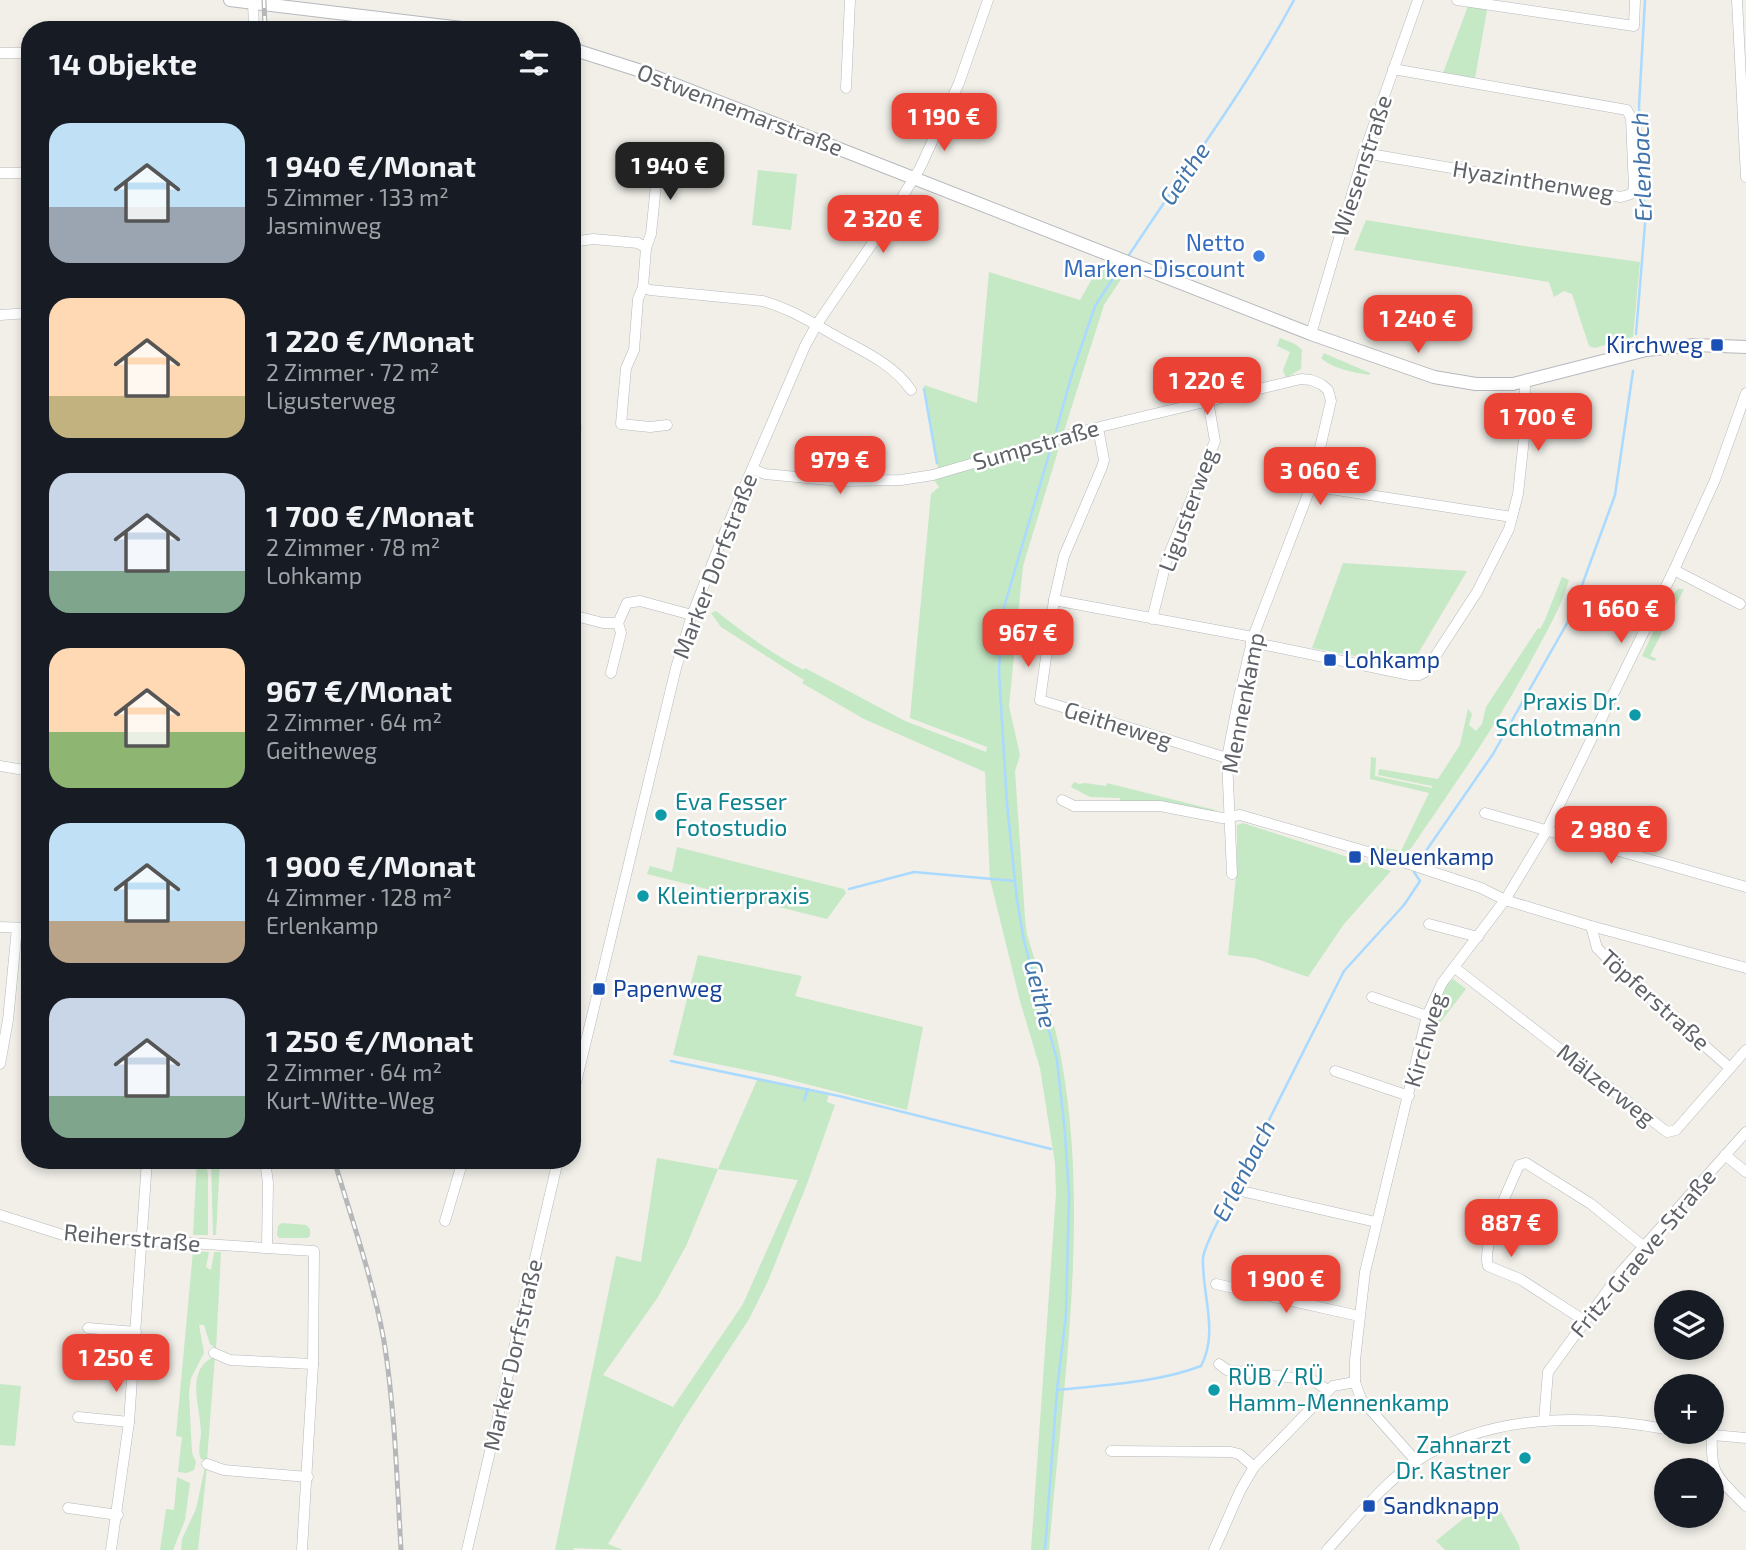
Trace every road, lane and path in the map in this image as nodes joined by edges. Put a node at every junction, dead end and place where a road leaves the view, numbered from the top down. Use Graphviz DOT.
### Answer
graph roads {
  1 [pos="230,0"];
  2 [pos="850,0"];
  3 [pos="988,0"];
  4 [pos="1418,0"];
  5 [pos="1457,0"];
  6 [pos="1635,0"];
  7 [pos="1737,0"];
  8 [pos="254,2"];
  9 [pos="254,21"];
  10 [pos="406,21"];
  11 [pos="581,52"];
  12 [pos="0,53"];
  13 [pos="21,53"];
  14 [pos="1394,69"];
  15 [pos="846,89"];
  16 [pos="1364,153"];
  17 [pos="649,169"];
  18 [pos="0,173"];
  19 [pos="21,173"];
  20 [pos="1746,177"];
  21 [pos="911,183"];
  22 [pos="581,241"];
  23 [pos="646,247"];
  24 [pos="643,287"];
  25 [pos="21,314"];
  26 [pos="0,315"];
  27 [pos="817,324"];
  28 [pos="1311,334"];
  29 [pos="1746,347"];
  30 [pos="1317,381"];
  31 [pos="1525,382"];
  32 [pos="911,390"];
  33 [pos="1746,393"];
  34 [pos="1208,401"];
  35 [pos="667,425"];
  36 [pos="1098,428"];
  37 [pos="752,469"];
  38 [pos="1311,486"];
  39 [pos="1512,517"];
  40 [pos="1674,570"];
  41 [pos="1054,600"];
  42 [pos="1740,604"];
  43 [pos="692,615"];
  44 [pos="581,617"];
  45 [pos="1152,619"];
  46 [pos="618,623"];
  47 [pos="1252,640"];
  48 [pos="611,673"];
  49 [pos="1227,758"];
  50 [pos="0,766"];
  51 [pos="21,770"];
  52 [pos="1062,800"];
  53 [pos="1485,813"];
  54 [pos="1230,815"];
  55 [pos="1546,832"];
  56 [pos="1232,874"];
  57 [pos="1746,887"];
  58 [pos="1505,900"];
  59 [pos="1429,924"];
  60 [pos="1591,926"];
  61 [pos="0,927"];
  62 [pos="17,928"];
  63 [pos="21,928"];
  64 [pos="1478,937"];
  65 [pos="1455,968"];
  66 [pos="1746,968"];
  67 [pos="1372,997"];
  68 [pos="1427,1016"];
  69 [pos="1746,1050"];
  70 [pos="583,1052"];
  71 [pos="581,1061"];
  72 [pos="0,1064"];
  73 [pos="1730,1068"];
  74 [pos="1335,1071"];
  75 [pos="1409,1096"];
  76 [pos="1746,1132"];
  77 [pos="1725,1155"];
  78 [pos="147,1169"];
  79 [pos="266,1169"];
  80 [pos="460,1169"];
  81 [pos="556,1169"];
  82 [pos="1746,1172"];
  83 [pos="1237,1190"];
  84 [pos="0,1215"];
  85 [pos="445,1221"];
  86 [pos="1376,1222"];
  87 [pos="143,1240"];
  88 [pos="1643,1246"];
  89 [pos="267,1247"];
  90 [pos="1216,1284"];
  91 [pos="1359,1316"];
  92 [pos="1585,1321"];
  93 [pos="88,1328"];
  94 [pos="136,1332"];
  95 [pos="214,1353"];
  96 [pos="313,1364"];
  97 [pos="1219,1364"];
  98 [pos="1355,1382"];
  99 [pos="1328,1390"];
  100 [pos="78,1416"];
  101 [pos="1544,1421"];
  102 [pos="130,1422"];
  103 [pos="1654,1427"];
  104 [pos="1724,1437"];
  105 [pos="1746,1438"];
  106 [pos="1712,1444"];
  107 [pos="1111,1451"];
  108 [pos="1416,1461"];
  109 [pos="207,1464"];
  110 [pos="1254,1467"];
  111 [pos="308,1477"];
  112 [pos="1746,1506"];
  113 [pos="68,1507"];
  114 [pos="118,1515"];
  115 [pos="111,1550"];
  116 [pos="302,1550"];
  117 [pos="467,1550"];
  118 [pos="1214,1550"];
  119 [pos="1327,1550"];
  1 -- 8 [label="street"];
  2 -- 15 [label="street"];
  3 -- 21 [label="street, Marker Dorfstraße"];
  4 -- 14 [label="street, Wiesenstraße"];
  5 -- 6 [label="street"];
  7 -- 20 [label="street"];
  8 -- 9 [label="street"];
  8 -- 10 [label="street"];
  11 -- 21 [label="street, Ostwennemarstraße"];
  12 -- 13 [label="street"];
  14 -- 16 [label="street, Wiesenstraße"];
  14 -- 16 [label="street, Hyazinthenweg"];
  16 -- 28 [label="street, Wiesenstraße"];
  17 -- 23 [label="street"];
  18 -- 19 [label="street"];
  21 -- 27 [label="street, Marker Dorfstraße"];
  21 -- 28 [label="street, Ostwennemarstraße"];
  22 -- 23 [label="street"];
  23 -- 24 [label="street"];
  24 -- 27 [label="street"];
  24 -- 35 [label="street"];
  25 -- 26 [label="street"];
  27 -- 32 [label="street"];
  27 -- 37 [label="street, Marker Dorfstraße"];
  28 -- 31 [label="street, Ostwennemarstraße"];
  29 -- 31 [label="street, Ostwennemarstraße"];
  30 -- 34 [label="street, Sumpstraße"];
  30 -- 38 [label="street, Mennenkamp"];
  31 -- 39 [label="street"];
  33 -- 40 [label="street, Kirchweg"];
  34 -- 36 [label="street, Sumpstraße"];
  34 -- 45 [label="street, Ligusterweg"];
  36 -- 37 [label="street, Sumpstraße"];
  36 -- 41 [label="street, Geitheweg"];
  37 -- 43 [label="street, Marker Dorfstraße"];
  38 -- 39 [label="street"];
  38 -- 47 [label="street, Mennenkamp"];
  39 -- 47 [label="street"];
  40 -- 42 [label="street"];
  40 -- 55 [label="street, Kirchweg"];
  41 -- 45 [label="street"];
  41 -- 49 [label="street, Geitheweg"];
  43 -- 46 [label="street"];
  43 -- 70 [label="street, Marker Dorfstraße"];
  44 -- 46 [label="street"];
  45 -- 47 [label="street"];
  46 -- 48 [label="street"];
  47 -- 49 [label="street, Mennenkamp"];
  49 -- 54 [label="street, Mennenkamp"];
  50 -- 51 [label="street"];
  52 -- 54 [label="street"];
  53 -- 55 [label="street"];
  54 -- 56 [label="street, Mennenkamp"];
  54 -- 58 [label="street"];
  55 -- 57 [label="street"];
  55 -- 58 [label="street, Kirchweg"];
  58 -- 60 [label="street"];
  58 -- 64 [label="street, Kirchweg"];
  59 -- 64 [label="street"];
  60 -- 66 [label="street"];
  60 -- 73 [label="street, Töpferstraße"];
  61 -- 62 [label="street"];
  62 -- 63 [label="street"];
  62 -- 72 [label="street"];
  64 -- 65 [label="street, Kirchweg"];
  65 -- 68 [label="street, Kirchweg"];
  65 -- 73 [label="street, Mälzerweg"];
  67 -- 68 [label="street"];
  68 -- 75 [label="street, Kirchweg"];
  69 -- 73 [label="street, Mälzerweg"];
  70 -- 71 [label="street, Marker Dorfstraße"];
  74 -- 75 [label="street"];
  75 -- 86 [label="street, Kirchweg"];
  76 -- 77 [label="street, Fritz-Graeve-Straße"];
  77 -- 82 [label="street"];
  77 -- 88 [label="street, Fritz-Graeve-Straße"];
  78 -- 87 [label="street"];
  79 -- 89 [label="street"];
  80 -- 85 [label="street"];
  81 -- 117 [label="street, Marker Dorfstraße"];
  83 -- 86 [label="street"];
  84 -- 87 [label="street, Reiherstraße"];
  86 -- 91 [label="street, Kirchweg"];
  87 -- 89 [label="street, Reiherstraße"];
  87 -- 94 [label="street"];
  88 -- 92 [label="street, Fritz-Graeve-Straße"];
  88 -- 92 [label="street"];
  89 -- 96 [label="street, Reiherstraße"];
  90 -- 91 [label="street"];
  91 -- 98 [label="street, Kirchweg"];
  92 -- 101 [label="street, Fritz-Graeve-Straße"];
  93 -- 94 [label="street"];
  94 -- 102 [label="street"];
  95 -- 96 [label="street"];
  96 -- 111 [label="street"];
  97 -- 99 [label="street"];
  98 -- 99 [label="street"];
  98 -- 108 [label="street"];
  99 -- 110 [label="street"];
  100 -- 102 [label="street"];
  101 -- 103 [label="street"];
  101 -- 108 [label="street"];
  102 -- 114 [label="street"];
  104 -- 105 [label="street"];
  106 -- 112 [label="street"];
  107 -- 110 [label="street"];
  108 -- 119 [label="street"];
  109 -- 111 [label="street"];
  110 -- 118 [label="street"];
  111 -- 116 [label="street"];
  113 -- 114 [label="street"];
  114 -- 115 [label="street"];
}
